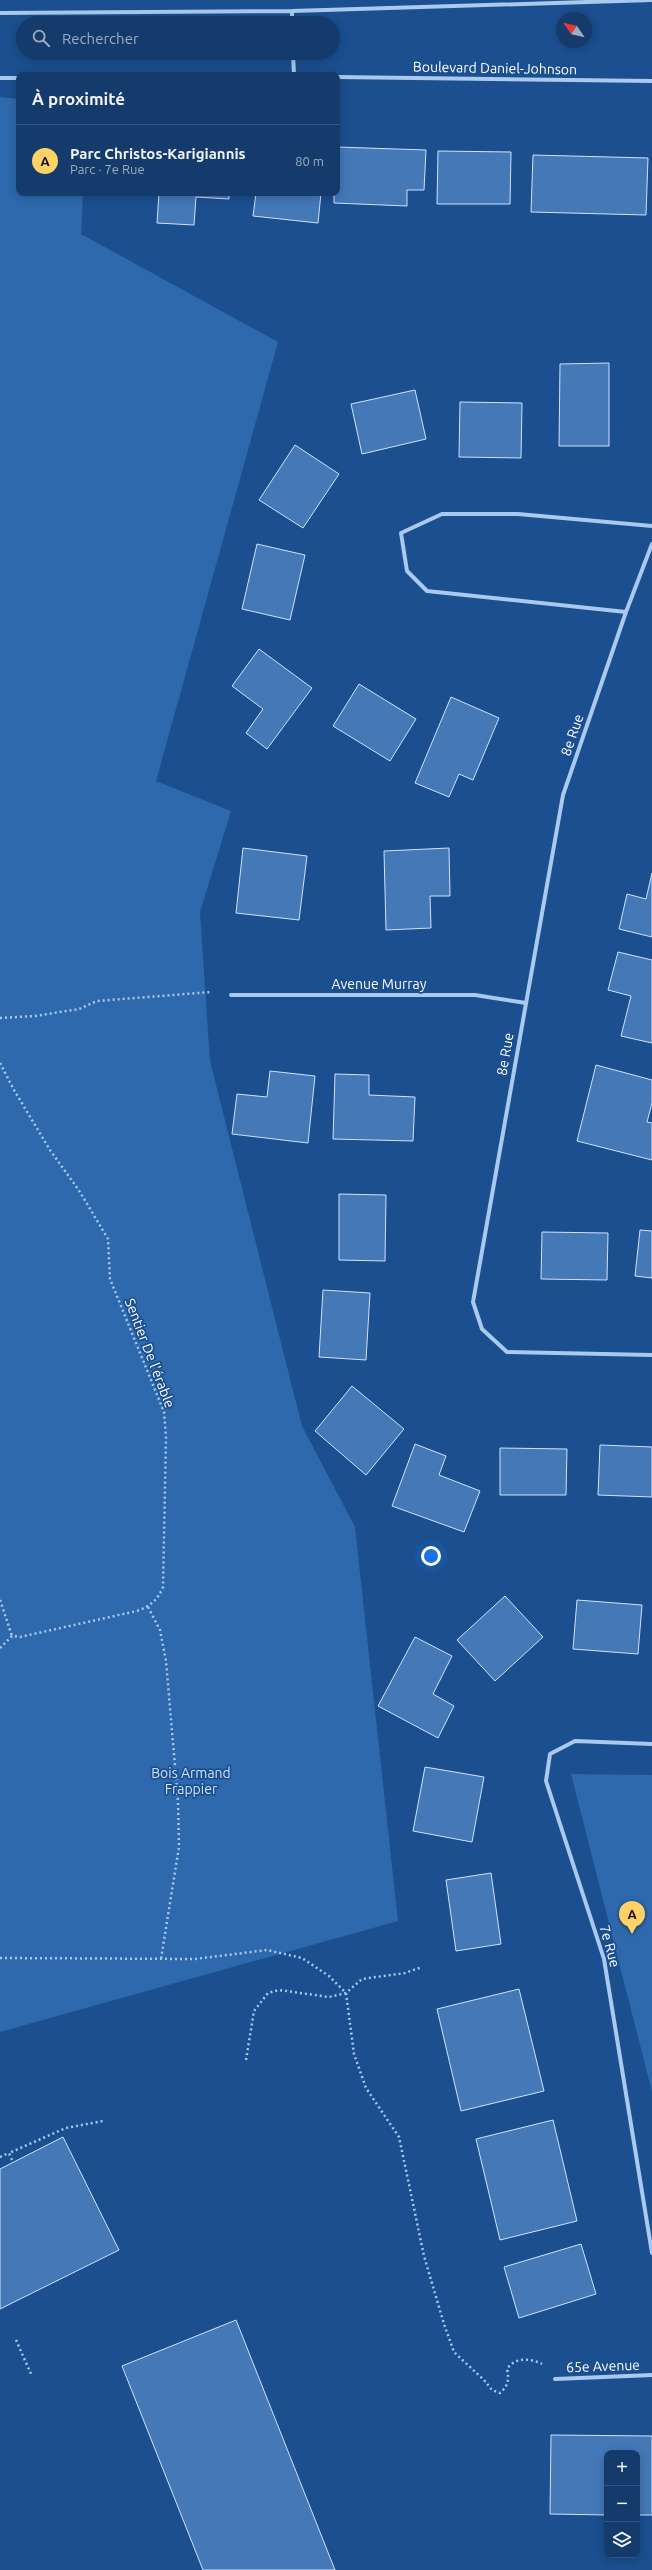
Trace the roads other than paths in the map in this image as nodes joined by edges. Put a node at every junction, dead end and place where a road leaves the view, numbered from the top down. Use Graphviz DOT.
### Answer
graph roads {
  1 [pos="652,0"];
  2 [pos="292,11"];
  3 [pos="0,13"];
  4 [pos="292,16"];
  5 [pos="293,60"];
  6 [pos="294,72"];
  7 [pos="340,77"];
  8 [pos="0,78"];
  9 [pos="16,78"];
  10 [pos="652,81"];
  11 [pos="652,526"];
  12 [pos="652,544"];
  13 [pos="626,612"];
  14 [pos="230,995"];
  15 [pos="526,1003"];
  16 [pos="652,1355"];
  17 [pos="652,1744"];
  18 [pos="652,2253"];
  19 [pos="652,2375"];
  20 [pos="555,2379"];
  1 -- 2 [label="street"];
  2 -- 3 [label="street"];
  2 -- 4 [label="street"];
  5 -- 6 [label="street"];
  7 -- 10 [label="street, Boulevard Daniel-Johnson"];
  8 -- 9 [label="street"];
  11 -- 13 [label="street"];
  12 -- 13 [label="street, 8e Rue"];
  13 -- 15 [label="street, 8e Rue"];
  14 -- 15 [label="street, Avenue Murray"];
  15 -- 16 [label="street, 8e Rue"];
  17 -- 18 [label="street, 7e Rue"];
  19 -- 20 [label="street, 65e Avenue"];
}
